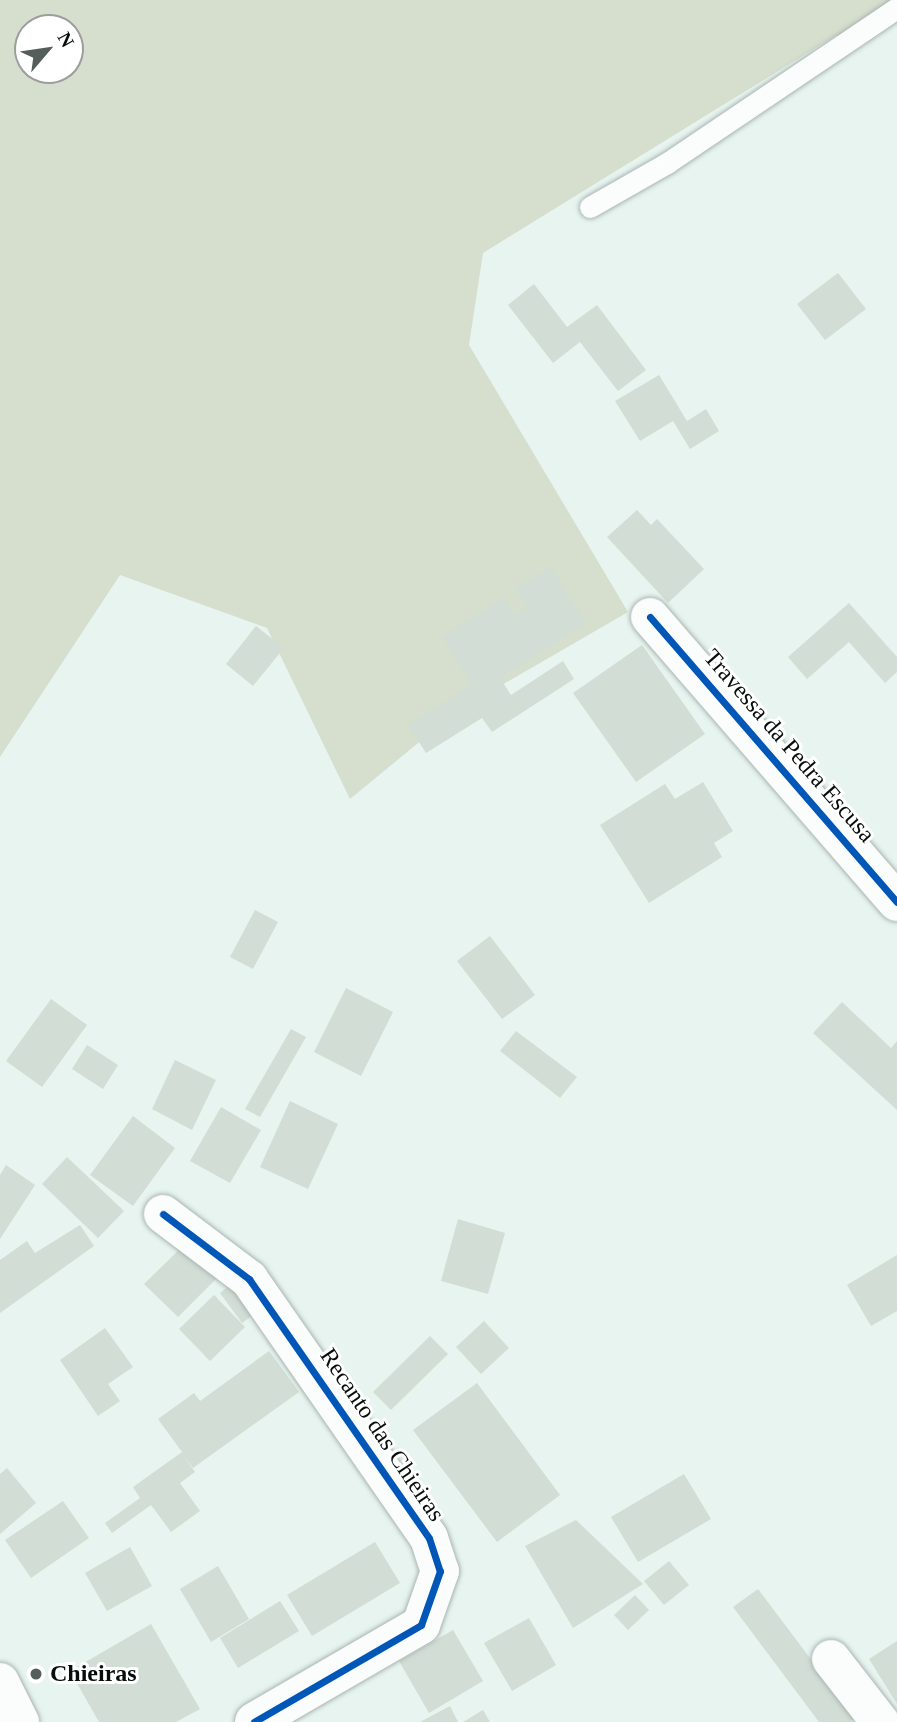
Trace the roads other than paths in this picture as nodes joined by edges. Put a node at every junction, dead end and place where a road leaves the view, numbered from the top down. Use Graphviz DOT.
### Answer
graph roads {
  1 [pos="897,8"];
  2 [pos="590,207"];
  3 [pos="650,617"];
  4 [pos="897,902"];
  5 [pos="163,1214"];
  6 [pos="831,1659"];
  7 [pos="0,1682"];
  8 [pos="20,1722"];
  9 [pos="254,1722"];
  10 [pos="880,1722"];
  1 -- 2 [label="lane"];
  3 -- 4 [label="street, Travessa da Pedra Escusa"];
  5 -- 9 [label="street, Recanto das Chieiras"];
  6 -- 10 [label="street"];
  7 -- 8 [label="street"];
}
